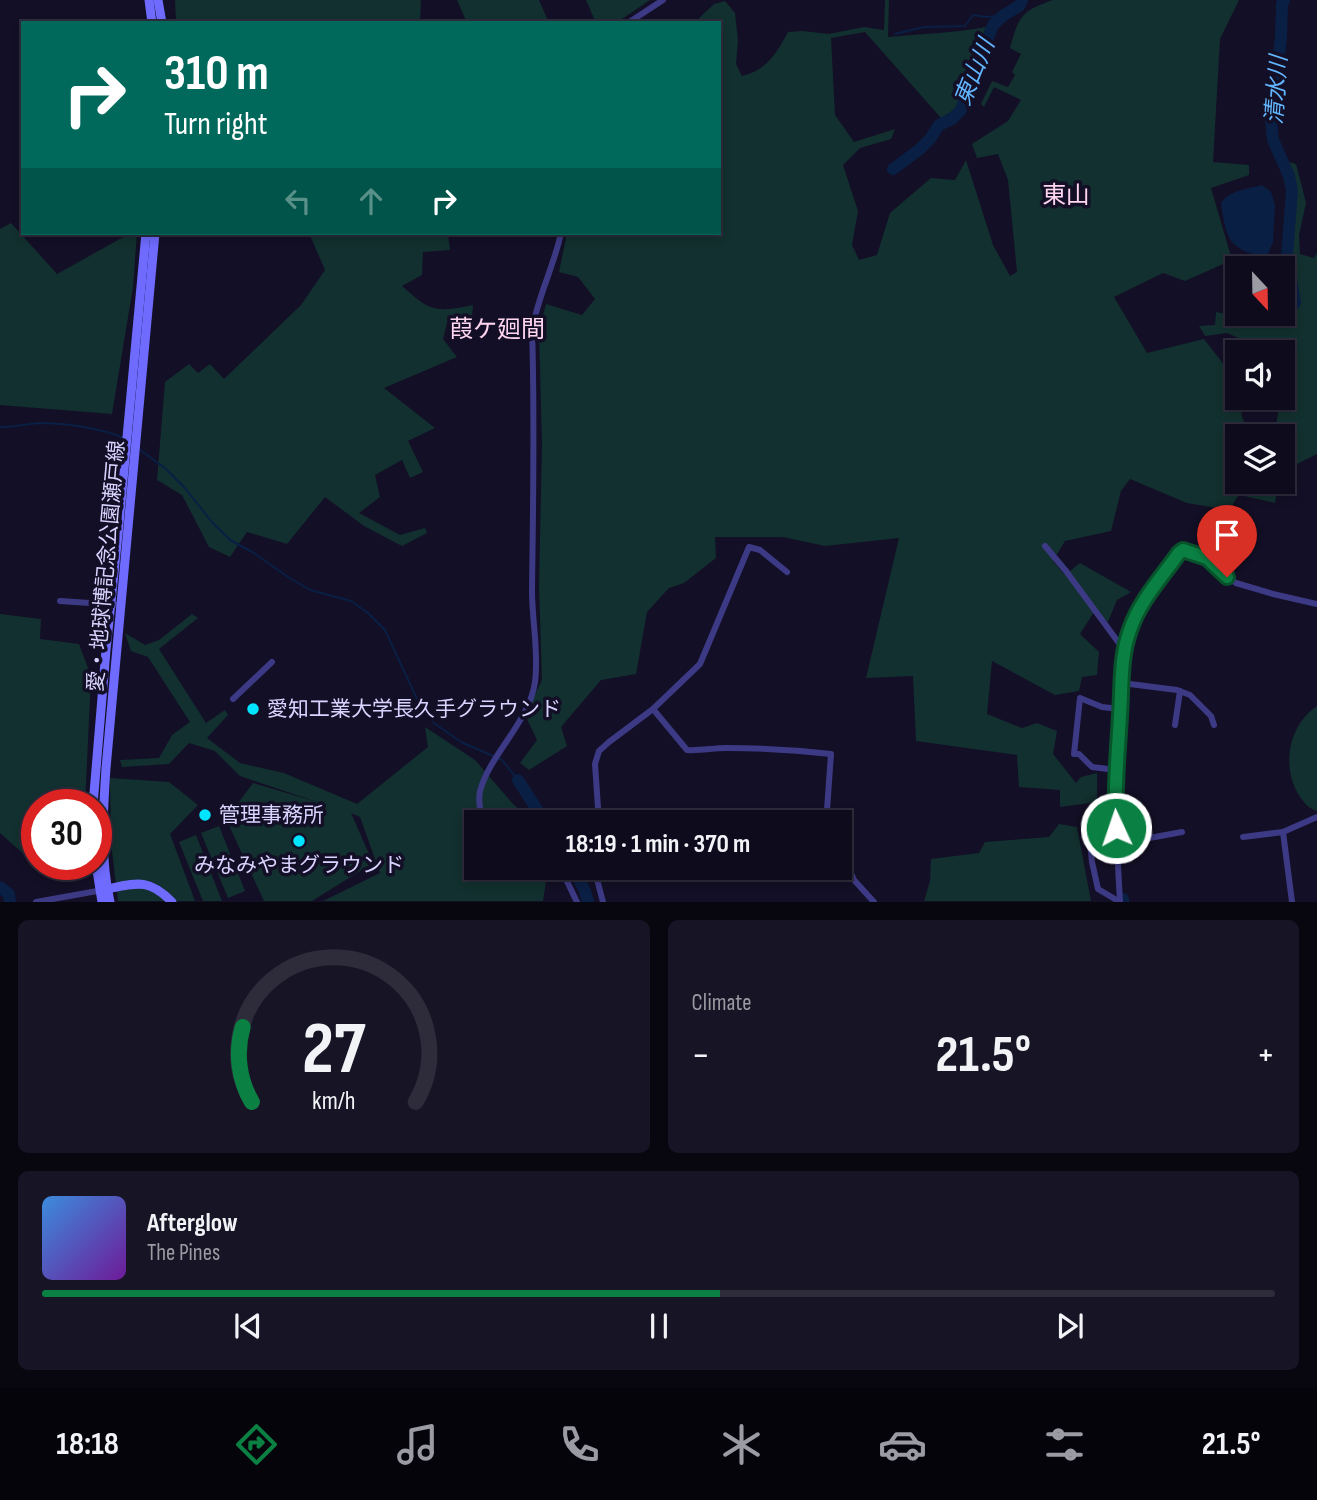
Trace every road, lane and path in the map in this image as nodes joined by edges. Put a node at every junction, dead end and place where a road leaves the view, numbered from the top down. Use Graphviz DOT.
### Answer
graph roads {
  1 [pos="149,0"];
  2 [pos="158,0"];
  3 [pos="663,0"];
  4 [pos="152,21"];
  5 [pos="162,21"];
  6 [pos="631,21"];
  7 [pos="146,235"];
  8 [pos="155,235"];
  9 [pos="560,235"];
  10 [pos="132,430"];
  11 [pos="1045,546"];
  12 [pos="787,572"];
  13 [pos="60,601"];
  14 [pos="1317,604"];
  15 [pos="116,605"];
  16 [pos="1125,650"];
  17 [pos="272,662"];
  18 [pos="1122,683"];
  19 [pos="1180,691"];
  20 [pos="233,699"];
  21 [pos="653,709"];
  22 [pos="1120,709"];
  23 [pos="1175,725"];
  24 [pos="1214,725"];
  25 [pos="1116,770"];
  26 [pos="95,789"];
  27 [pos="479,810"];
  28 [pos="598,810"];
  29 [pos="827,810"];
  30 [pos="1317,817"];
  31 [pos="1088,824"];
  32 [pos="1182,832"];
  33 [pos="1283,832"];
  34 [pos="1243,837"];
  35 [pos="1117,844"];
  36 [pos="852,876"];
  37 [pos="566,880"];
  38 [pos="597,880"];
  39 [pos="103,894"];
  40 [pos="36,901"];
  41 [pos="110,901"];
  42 [pos="172,901"];
  43 [pos="577,901"];
  44 [pos="603,901"];
  45 [pos="874,901"];
  46 [pos="1120,901"];
  47 [pos="1292,901"];
  1 -- 4 [label="main road"];
  2 -- 5 [label="main road"];
  3 -- 6 [label="street"];
  7 -- 10 [label="main road, 愛・地球博記念公園瀬戸線"];
  8 -- 10 [label="main road, 愛・地球博記念公園瀬戸線"];
  9 -- 27 [label="street"];
  10 -- 15 [label="main road, 愛・地球博記念公園瀬戸線"];
  11 -- 16 [label="street"];
  12 -- 21 [label="street"];
  13 -- 15 [label="street"];
  14 -- 16 [label="street"];
  15 -- 26 [label="main road, 愛・地球博記念公園瀬戸線"];
  15 -- 39 [label="main road, 愛・地球博記念公園瀬戸線"];
  16 -- 18 [label="street"];
  17 -- 20 [label="street"];
  18 -- 19 [label="street"];
  18 -- 22 [label="street"];
  19 -- 23 [label="street"];
  19 -- 24 [label="street"];
  21 -- 28 [label="street"];
  21 -- 29 [label="street"];
  22 -- 25 [label="street"];
  22 -- 25 [label="street"];
  25 -- 35 [label="street"];
  30 -- 33 [label="street"];
  31 -- 46 [label="street"];
  32 -- 35 [label="street"];
  33 -- 34 [label="street"];
  33 -- 47 [label="street"];
  35 -- 46 [label="street"];
  36 -- 45 [label="street"];
  37 -- 43 [label="street"];
  38 -- 44 [label="street"];
  39 -- 40 [label="street"];
  39 -- 41 [label="main road, 愛・地球博記念公園瀬戸線"];
  39 -- 42 [label="main road"];
}
